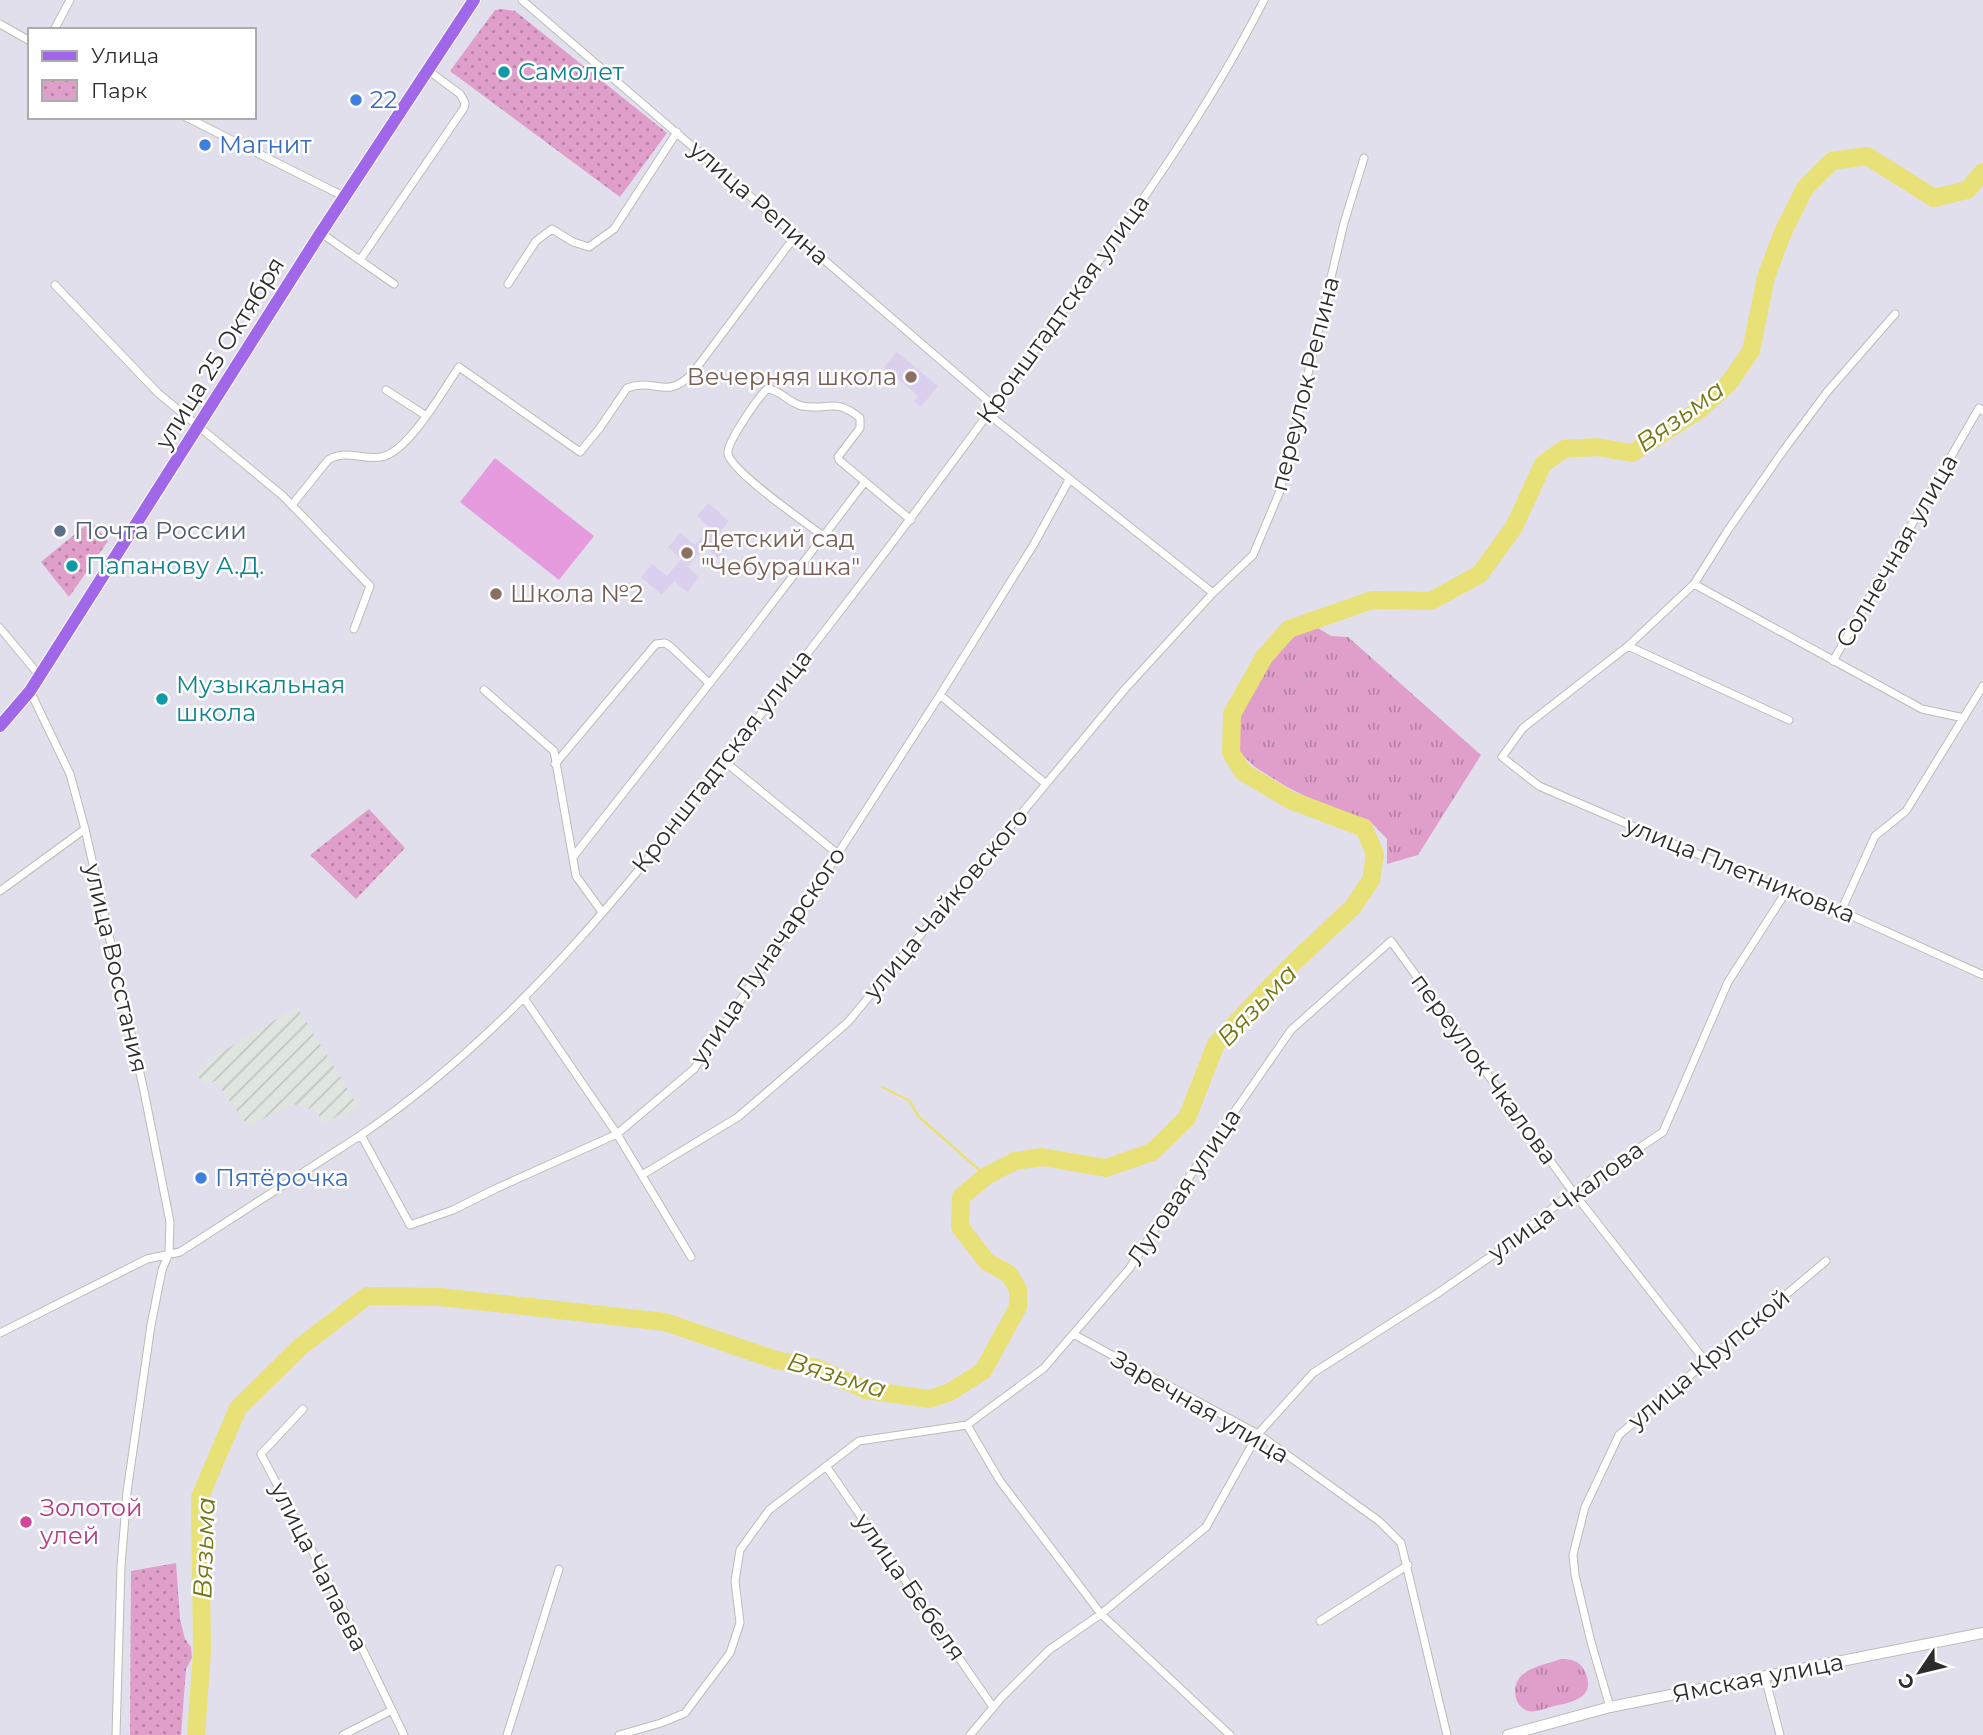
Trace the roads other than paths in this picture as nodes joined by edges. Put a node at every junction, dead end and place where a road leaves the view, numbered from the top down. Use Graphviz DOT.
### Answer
graph roads {
  1 [pos="69,0"];
  2 [pos="474,0"];
  3 [pos="522,0"];
  4 [pos="1264,0"];
  5 [pos="0,24"];
  6 [pos="55,28"];
  7 [pos="28,40"];
  8 [pos="429,71"];
  9 [pos="190,119"];
  10 [pos="677,132"];
  11 [pos="1364,158"];
  12 [pos="345,197"];
  13 [pos="321,233"];
  14 [pos="796,235"];
  15 [pos="360,260"];
  16 [pos="394,284"];
  17 [pos="508,284"];
  18 [pos="55,285"];
  19 [pos="1895,314"];
  20 [pos="386,390"];
  21 [pos="995,406"];
  22 [pos="1983,411"];
  23 [pos="988,414"];
  24 [pos="425,415"];
  25 [pos="199,425"];
  26 [pos="1069,480"];
  27 [pos="864,483"];
  28 [pos="292,505"];
  29 [pos="911,520"];
  30 [pos="823,536"];
  31 [pos="1695,584"];
  32 [pos="1213,593"];
  33 [pos="0,628"];
  34 [pos="354,629"];
  35 [pos="1628,646"];
  36 [pos="1833,662"];
  37 [pos="39,675"];
  38 [pos="709,683"];
  39 [pos="1983,686"];
  40 [pos="484,690"];
  41 [pos="30,691"];
  42 [pos="940,695"];
  43 [pos="1964,718"];
  44 [pos="1789,720"];
  45 [pos="0,726"];
  46 [pos="724,761"];
  47 [pos="555,764"];
  48 [pos="1046,784"];
  49 [pos="85,829"];
  50 [pos="838,854"];
  51 [pos="573,857"];
  52 [pos="0,891"];
  53 [pos="1786,892"];
  54 [pos="1841,911"];
  55 [pos="602,912"];
  56 [pos="1391,941"];
  57 [pos="1983,975"];
  58 [pos="524,998"];
  59 [pos="617,1134"];
  60 [pos="361,1135"];
  61 [pos="642,1175"];
  62 [pos="1573,1192"];
  63 [pos="169,1253"];
  64 [pos="691,1257"];
  65 [pos="1825,1261"];
  66 [pos="0,1333"];
  67 [pos="1073,1334"];
  68 [pos="1706,1362"];
  69 [pos="303,1409"];
  70 [pos="967,1425"];
  71 [pos="1258,1434"];
  72 [pos="826,1466"];
  73 [pos="1408,1565"];
  74 [pos="559,1569"];
  75 [pos="1101,1614"];
  76 [pos="1320,1621"];
  77 [pos="1983,1633"];
  78 [pos="1765,1677"];
  79 [pos="993,1707"];
  80 [pos="1610,1707"];
  81 [pos="392,1710"];
  82 [pos="1536,1730"];
  83 [pos="116,1735"];
  84 [pos="343,1735"];
  85 [pos="404,1735"];
  86 [pos="507,1735"];
  87 [pos="619,1735"];
  88 [pos="970,1735"];
  89 [pos="1230,1735"];
  90 [pos="1447,1735"];
  91 [pos="1508,1735"];
  92 [pos="1780,1735"];
  1 -- 6 [label="street"];
  2 -- 8 [label="main road, улица 25 Октября"];
  3 -- 10 [label="street, улица Репина"];
  4 -- 21 [label="street, Кронштадтская улица"];
  5 -- 7 [label="street"];
  8 -- 12 [label="main road, улица 25 Октября"];
  8 -- 15 [label="street"];
  9 -- 12 [label="street"];
  10 -- 14 [label="street, улица Репина"];
  10 -- 17 [label="street"];
  11 -- 32 [label="street, переулок Репина"];
  12 -- 13 [label="main road, улица 25 Октября"];
  13 -- 15 [label="street"];
  13 -- 25 [label="main road, улица 25 Октября"];
  14 -- 21 [label="street, улица Репина"];
  14 -- 24 [label="street"];
  15 -- 16 [label="street"];
  18 -- 25 [label="street"];
  19 -- 31 [label="street"];
  20 -- 24 [label="street"];
  21 -- 23 [label="street, Кронштадтская улица"];
  22 -- 36 [label="street, Солнечная улица"];
  23 -- 26 [label="street"];
  23 -- 29 [label="street, Кронштадтская улица"];
  24 -- 28 [label="street"];
  25 -- 28 [label="street"];
  25 -- 37 [label="main road, улица 25 Октября"];
  26 -- 32 [label="street"];
  26 -- 42 [label="street, улица Луначарского"];
  27 -- 29 [label="street"];
  27 -- 30 [label="street"];
  27 -- 30 [label="street"];
  28 -- 34 [label="street"];
  29 -- 46 [label="street, Кронштадтская улица"];
  30 -- 38 [label="street"];
  31 -- 35 [label="street"];
  31 -- 36 [label="street"];
  32 -- 48 [label="street, улица Чайковского"];
  33 -- 37 [label="street"];
  35 -- 44 [label="street"];
  35 -- 53 [label="street, улица Плетниковка"];
  36 -- 43 [label="street"];
  37 -- 41 [label="main road, улица 25 Октября"];
  38 -- 47 [label="street"];
  38 -- 51 [label="street"];
  39 -- 43 [label="street"];
  40 -- 47 [label="street"];
  41 -- 45 [label="main road, улица 25 Октября"];
  41 -- 49 [label="street, улица Восстания"];
  42 -- 48 [label="street"];
  42 -- 50 [label="street, улица Луначарского"];
  43 -- 54 [label="street"];
  46 -- 50 [label="street"];
  46 -- 55 [label="street, Кронштадтская улица"];
  47 -- 51 [label="street"];
  48 -- 61 [label="street, улица Чайковского"];
  49 -- 52 [label="street"];
  49 -- 63 [label="street, улица Восстания"];
  50 -- 59 [label="street, улица Луначарского"];
  51 -- 55 [label="street"];
  53 -- 54 [label="street, улица Плетниковка"];
  53 -- 62 [label="street, улица Чкалова"];
  54 -- 57 [label="street, улица Плетниковка"];
  55 -- 58 [label="street, Кронштадтская улица"];
  56 -- 62 [label="street, переулок Чкалова"];
  56 -- 67 [label="street, Луговая улица"];
  58 -- 59 [label="street"];
  58 -- 60 [label="street, Кронштадтская улица"];
  59 -- 60 [label="street, улица Луначарского"];
  59 -- 61 [label="street"];
  60 -- 63 [label="street, Кронштадтская улица"];
  61 -- 64 [label="street"];
  62 -- 68 [label="street, переулок Чкалова"];
  62 -- 71 [label="street, улица Чкалова"];
  63 -- 66 [label="street, Кронштадтская улица"];
  63 -- 83 [label="street, улица Восстания"];
  65 -- 68 [label="street, улица Крупской"];
  67 -- 70 [label="street, Луговая улица"];
  67 -- 71 [label="street, Заречная улица"];
  68 -- 80 [label="street, улица Крупской"];
  69 -- 81 [label="street, улица Чапаева"];
  70 -- 72 [label="street"];
  70 -- 75 [label="street"];
  71 -- 73 [label="street, Заречная улица"];
  71 -- 75 [label="street, улица Чкалова"];
  72 -- 79 [label="street, улица Бебеля"];
  72 -- 87 [label="street"];
  73 -- 76 [label="street"];
  73 -- 90 [label="street, Заречная улица"];
  74 -- 86 [label="street"];
  75 -- 79 [label="street, улица Чкалова"];
  75 -- 89 [label="street"];
  77 -- 78 [label="main road, Ямская улица"];
  78 -- 80 [label="main road, Ямская улица"];
  78 -- 92 [label="street"];
  79 -- 88 [label="street, улица Чкалова"];
  80 -- 82 [label="main road, Ямская улица"];
  81 -- 84 [label="street"];
  81 -- 85 [label="street, улица Чапаева"];
  82 -- 91 [label="main road, Ямская улица"];
}
